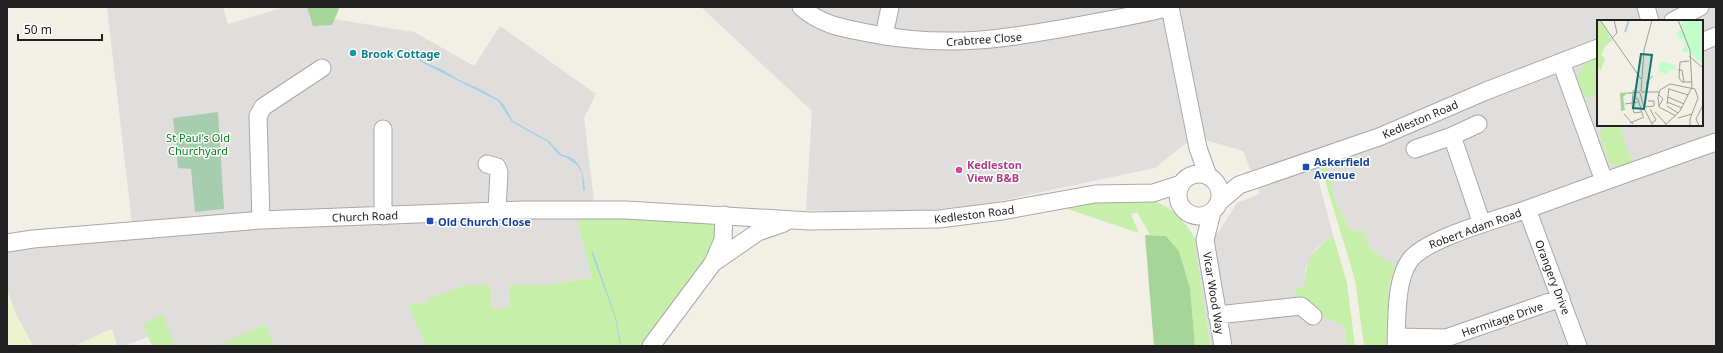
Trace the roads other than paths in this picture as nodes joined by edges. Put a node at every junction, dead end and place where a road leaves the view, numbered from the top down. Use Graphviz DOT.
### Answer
graph roads {
  1 [pos="801,7"];
  2 [pos="890,7"];
  3 [pos="1170,7"];
  4 [pos="1646,7"];
  5 [pos="1700,7"];
  6 [pos="1650,20"];
  7 [pos="1675,20"];
  8 [pos="884,36"];
  9 [pos="1597,48"];
  10 [pos="1561,62"];
  11 [pos="322,68"];
  12 [pos="1478,124"];
  13 [pos="383,129"];
  14 [pos="1452,136"];
  15 [pos="1716,142"];
  16 [pos="1198,148"];
  17 [pos="1415,149"];
  18 [pos="487,164"];
  19 [pos="1211,178"];
  20 [pos="1184,180"];
  21 [pos="1604,181"];
  22 [pos="1239,185"];
  23 [pos="1153,193"];
  24 [pos="1215,207"];
  25 [pos="1527,209"];
  26 [pos="497,210"];
  27 [pos="1185,210"];
  28 [pos="383,216"];
  29 [pos="729,216"];
  30 [pos="261,220"];
  31 [pos="794,220"];
  32 [pos="1482,224"];
  33 [pos="1205,240"];
  34 [pos="7,243"];
  35 [pos="734,248"];
  36 [pos="713,263"];
  37 [pos="1561,298"];
  38 [pos="1217,315"];
  39 [pos="1313,316"];
  40 [pos="1396,341"];
  41 [pos="651,346"];
  42 [pos="1223,346"];
  43 [pos="1578,346"];
  1 -- 8 [label="street, Crabtree Close"];
  2 -- 8 [label="street"];
  3 -- 8 [label="street, Crabtree Close"];
  3 -- 16 [label="street"];
  4 -- 6 [label="street"];
  5 -- 7 [label="street"];
  9 -- 10 [label="street, Kedleston Road"];
  10 -- 21 [label="street"];
  10 -- 22 [label="street, Kedleston Road"];
  11 -- 30 [label="street"];
  12 -- 14 [label="street"];
  13 -- 28 [label="street"];
  14 -- 17 [label="street"];
  14 -- 32 [label="street"];
  15 -- 21 [label="street, Robert Adam Road"];
  16 -- 19 [label="street"];
  16 -- 20 [label="street"];
  18 -- 26 [label="street"];
  19 -- 20 [label="street"];
  19 -- 22 [label="street"];
  19 -- 24 [label="street"];
  20 -- 23 [label="street, Kedleston Road"];
  20 -- 27 [label="street"];
  21 -- 25 [label="street, Robert Adam Road"];
  22 -- 24 [label="street, Kedleston Road"];
  23 -- 27 [label="street, Kedleston Road"];
  23 -- 31 [label="street, Kedleston Road"];
  24 -- 27 [label="street"];
  24 -- 33 [label="street, Vicar Wood Way"];
  25 -- 32 [label="street, Robert Adam Road"];
  25 -- 37 [label="street, Orangery Drive"];
  26 -- 28 [label="street, Church Road"];
  26 -- 29 [label="street, Church Road"];
  27 -- 33 [label="street, Vicar Wood Way"];
  28 -- 30 [label="street, Church Road"];
  29 -- 31 [label="street, Kedleston Road"];
  29 -- 35 [label="street"];
  29 -- 36 [label="street, Kedleston Road"];
  30 -- 34 [label="street, Church Road"];
  31 -- 35 [label="street, Kedleston Road"];
  32 -- 40 [label="street, Robert Adam Road"];
  33 -- 38 [label="street, Vicar Wood Way"];
  35 -- 36 [label="street, Kedleston Road"];
  36 -- 41 [label="street, Kedleston Road"];
  37 -- 40 [label="street, Hermitage Drive"];
  37 -- 43 [label="street, Orangery Drive"];
  38 -- 39 [label="street"];
  38 -- 42 [label="street, Vicar Wood Way"];
}
